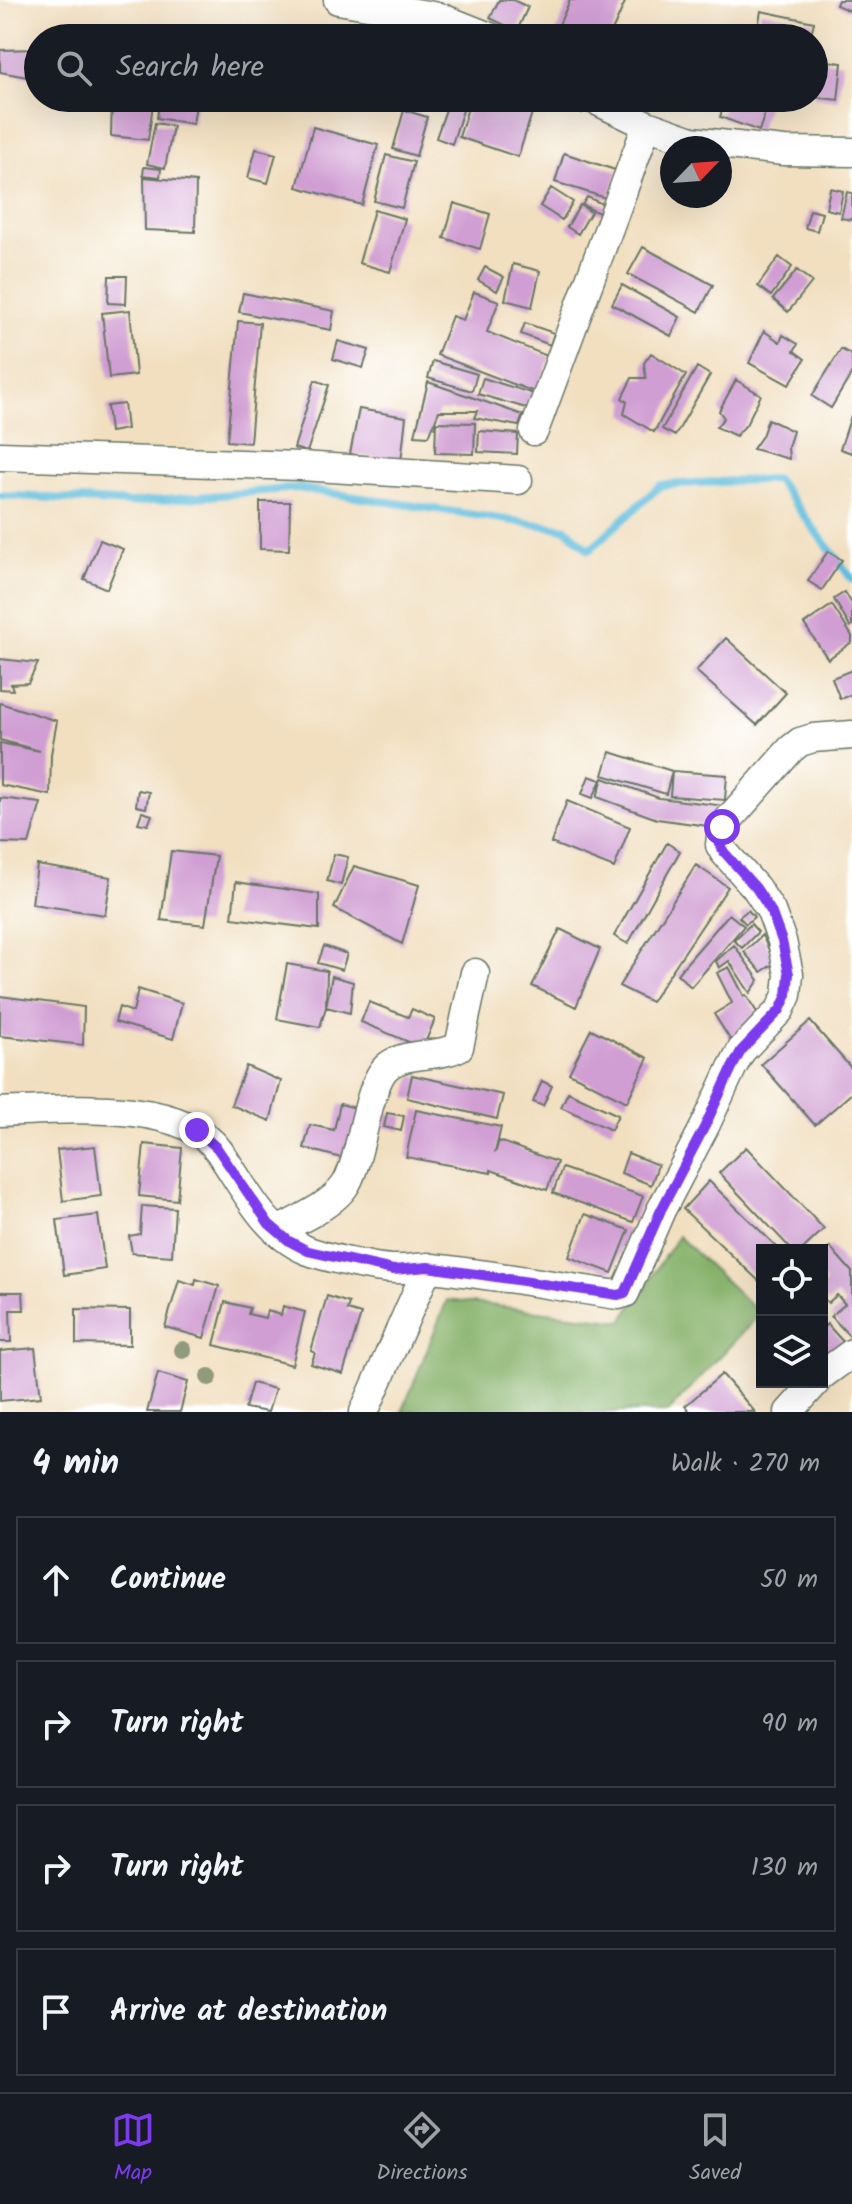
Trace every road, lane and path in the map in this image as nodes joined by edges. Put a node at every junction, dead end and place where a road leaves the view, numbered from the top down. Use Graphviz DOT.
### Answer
graph roads {
  1 [pos="338,0"];
  2 [pos="479,22"];
  3 [pos="620,112"];
  4 [pos="647,125"];
  5 [pos="852,152"];
  6 [pos="534,431"];
  7 [pos="0,456"];
  8 [pos="518,480"];
  9 [pos="852,735"];
  10 [pos="475,973"];
  11 [pos="0,1112"];
  12 [pos="278,1231"];
  13 [pos="428,1267"];
  14 [pos="852,1353"];
  15 [pos="828,1371"];
  16 [pos="811,1388"];
  17 [pos="364,1412"];
  18 [pos="789,1412"];
  1 -- 2 [label="street"];
  3 -- 4 [label="street"];
  4 -- 5 [label="street"];
  4 -- 6 [label="street"];
  7 -- 8 [label="street"];
  9 -- 13 [label="street"];
  10 -- 12 [label="street"];
  11 -- 12 [label="street"];
  12 -- 13 [label="street"];
  13 -- 17 [label="street"];
  14 -- 15 [label="street"];
  16 -- 18 [label="street"];
}
